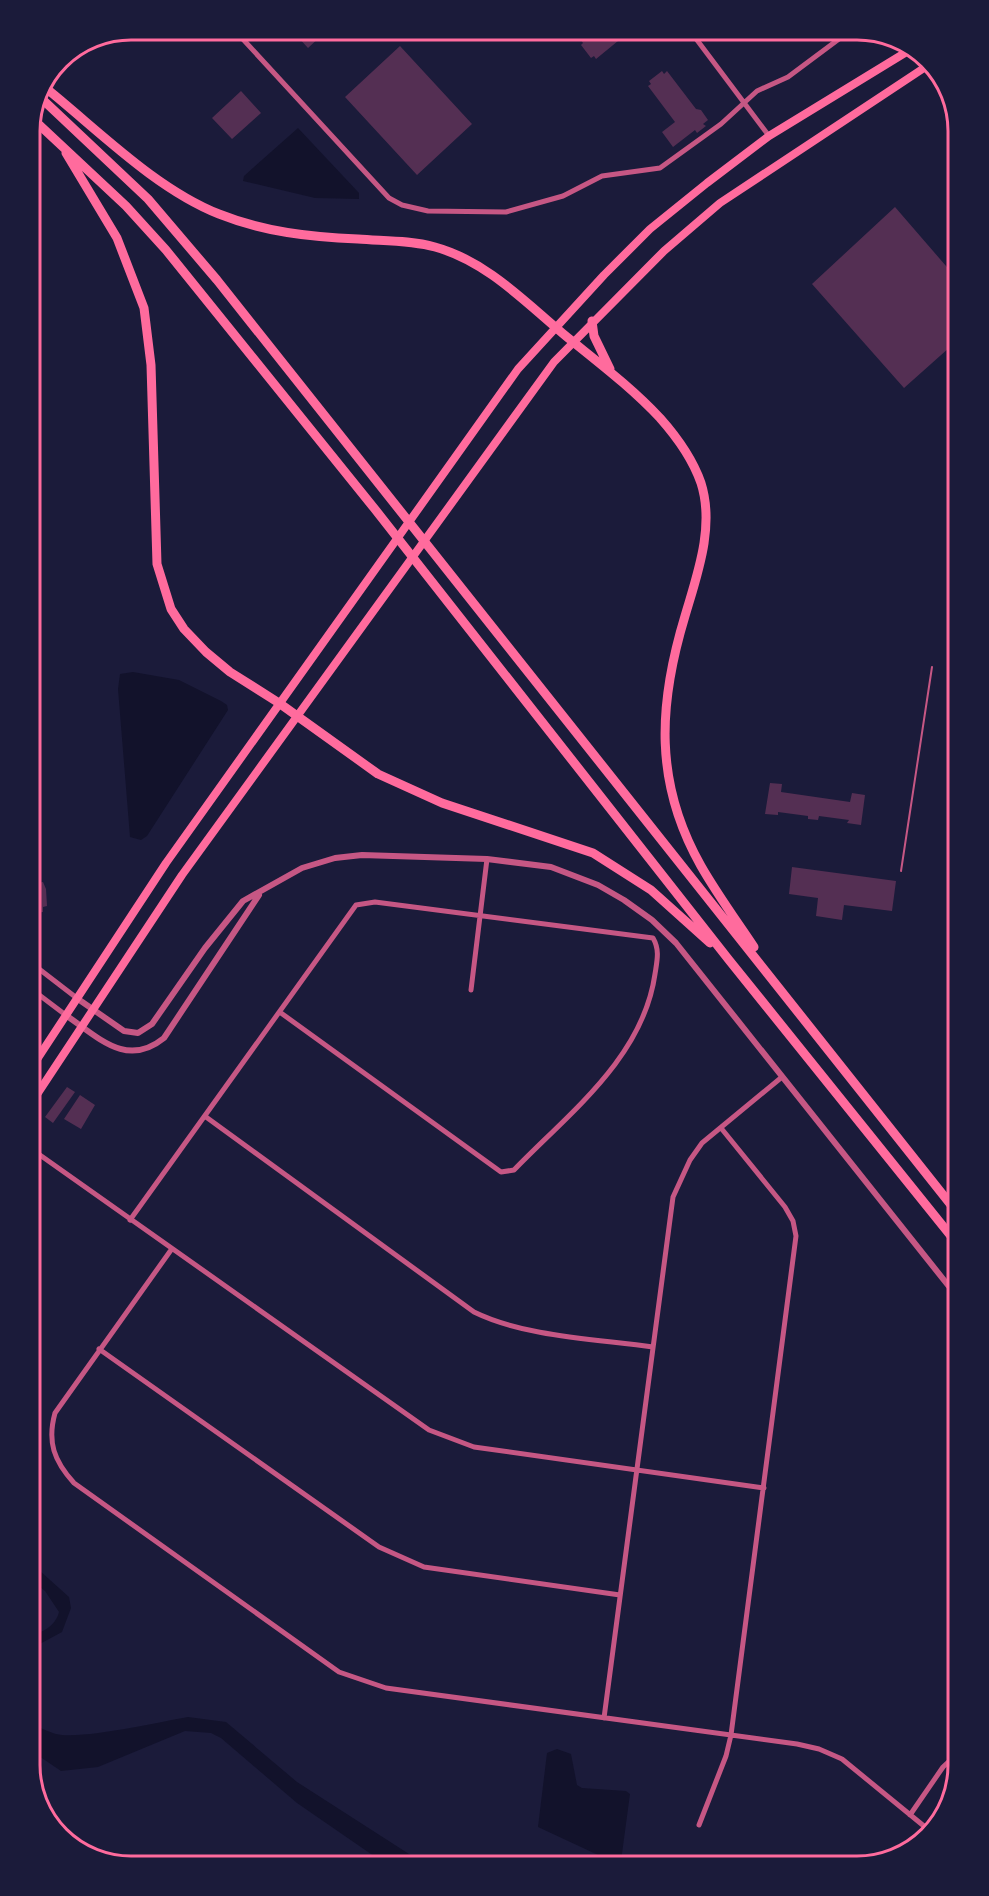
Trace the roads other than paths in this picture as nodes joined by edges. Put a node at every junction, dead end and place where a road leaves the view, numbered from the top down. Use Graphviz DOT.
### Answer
graph roads {
  1 [pos="244,40"];
  2 [pos="699,41"];
  3 [pos="836,41"];
  4 [pos="904,54"];
  5 [pos="923,68"];
  6 [pos="50,92"];
  7 [pos="46,102"];
  8 [pos="745,103"];
  9 [pos="41,126"];
  10 [pos="769,136"];
  11 [pos="58,140"];
  12 [pos="592,321"];
  13 [pos="555,327"];
  14 [pos="572,341"];
  15 [pos="613,373"];
  16 [pos="932,667"];
  17 [pos="279,703"];
  18 [pos="298,717"];
  19 [pos="487,859"];
  20 [pos="901,871"];
  21 [pos="260,894"];
  22 [pos="480,917"];
  23 [pos="729,960"];
  24 [pos="40,970"];
  25 [pos="780,987"];
  26 [pos="471,990"];
  27 [pos="40,996"];
  28 [pos="78,999"];
  29 [pos="93,1010"];
  30 [pos="281,1013"];
  31 [pos="67,1016"];
  32 [pos="82,1026"];
  33 [pos="40,1055"];
  34 [pos="782,1077"];
  35 [pos="40,1090"];
  36 [pos="206,1118"];
  37 [pos="721,1128"];
  38 [pos="40,1155"];
  39 [pos="948,1201"];
  40 [pos="130,1220"];
  41 [pos="948,1232"];
  42 [pos="171,1250"];
  43 [pos="948,1285"];
  44 [pos="653,1347"];
  45 [pos="99,1349"];
  46 [pos="637,1470"];
  47 [pos="764,1488"];
  48 [pos="620,1595"];
  49 [pos="604,1718"];
  50 [pos="731,1735"];
  51 [pos="948,1762"];
  52 [pos="910,1815"];
  53 [pos="699,1825"];
  54 [pos="924,1826"];
  1 -- 8 [label="street"];
  2 -- 8 [label="street"];
  3 -- 8 [label="street"];
  4 -- 10 [label="main road"];
  5 -- 12 [label="main road"];
  6 -- 13 [label="highway"];
  7 -- 25 [label="highway"];
  8 -- 10 [label="street"];
  9 -- 11 [label="highway"];
  10 -- 13 [label="main road"];
  11 -- 17 [label="highway"];
  11 -- 23 [label="highway"];
  12 -- 14 [label="main road"];
  12 -- 15 [label="highway"];
  13 -- 14 [label="highway"];
  13 -- 17 [label="main road"];
  14 -- 15 [label="highway"];
  14 -- 18 [label="main road"];
  15 -- 25 [label="highway"];
  16 -- 20 [label="lane"];
  17 -- 18 [label="highway"];
  17 -- 28 [label="main road"];
  18 -- 23 [label="highway"];
  18 -- 29 [label="main road"];
  19 -- 21 [label="street"];
  19 -- 22 [label="street"];
  19 -- 34 [label="street"];
  21 -- 29 [label="street"];
  21 -- 32 [label="street"];
  22 -- 26 [label="street"];
  22 -- 30 [label="street"];
  22 -- 30 [label="street"];
  23 -- 41 [label="highway"];
  24 -- 28 [label="street"];
  25 -- 39 [label="highway"];
  27 -- 31 [label="street"];
  28 -- 29 [label="street"];
  28 -- 31 [label="main road"];
  29 -- 32 [label="main road"];
  30 -- 36 [label="street"];
  31 -- 32 [label="street"];
  31 -- 33 [label="main road"];
  32 -- 35 [label="main road"];
  34 -- 37 [label="street"];
  34 -- 43 [label="street"];
  36 -- 40 [label="street"];
  36 -- 44 [label="street"];
  37 -- 44 [label="street"];
  37 -- 47 [label="street"];
  38 -- 40 [label="street"];
  40 -- 42 [label="street"];
  42 -- 45 [label="street"];
  42 -- 46 [label="street"];
  44 -- 46 [label="street"];
  45 -- 48 [label="street"];
  45 -- 49 [label="street"];
  46 -- 47 [label="street"];
  46 -- 48 [label="street"];
  47 -- 50 [label="street"];
  48 -- 49 [label="street"];
  49 -- 50 [label="street"];
  50 -- 52 [label="street"];
  50 -- 53 [label="street"];
  51 -- 52 [label="street"];
  52 -- 54 [label="street"];
}
